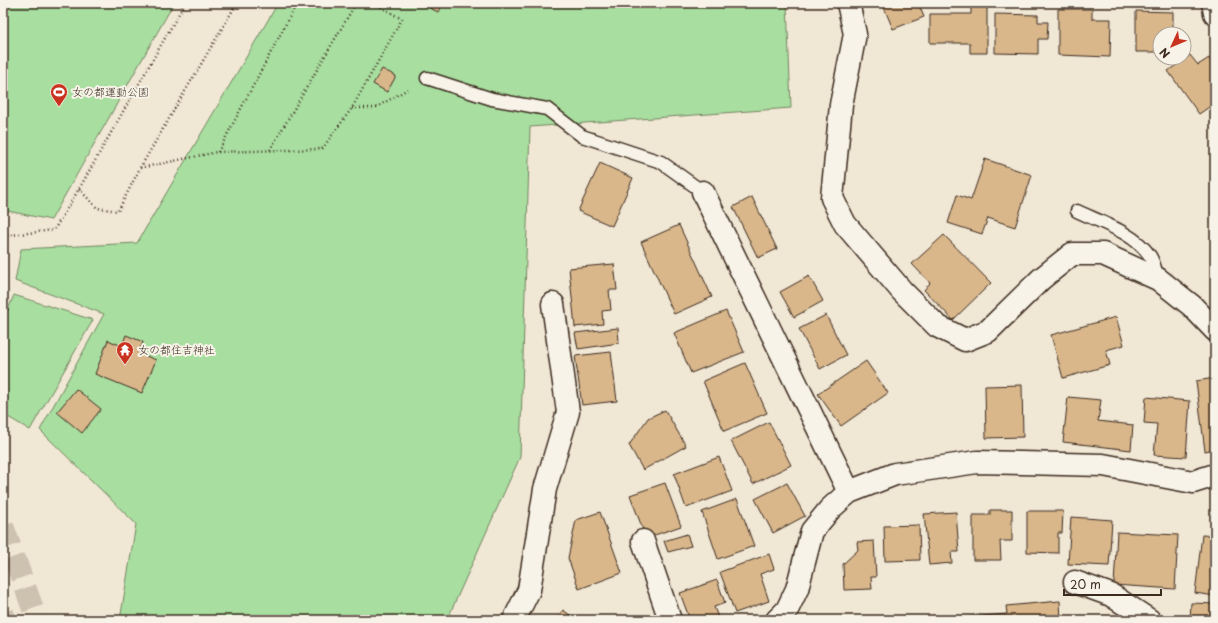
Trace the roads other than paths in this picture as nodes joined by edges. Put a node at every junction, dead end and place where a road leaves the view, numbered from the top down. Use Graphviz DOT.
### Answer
graph roads {
  1 [pos="848,3"];
  2 [pos="1213,3"];
  3 [pos="1215,12"];
  4 [pos="427,78"];
  5 [pos="702,192"];
  6 [pos="1077,211"];
  7 [pos="1158,279"];
  8 [pos="553,304"];
  9 [pos="1215,330"];
  10 [pos="1215,475"];
  11 [pos="849,492"];
  12 [pos="643,541"];
  13 [pos="1075,582"];
  14 [pos="514,620"];
  15 [pos="670,620"];
  16 [pos="777,620"];
  17 [pos="1149,620"];
  1 -- 7 [label="street"];
  2 -- 3 [label="street"];
  4 -- 5 [label="lane"];
  5 -- 11 [label="street"];
  6 -- 7 [label="lane"];
  7 -- 9 [label="street"];
  8 -- 14 [label="street"];
  10 -- 11 [label="street"];
  11 -- 16 [label="street"];
  12 -- 15 [label="street"];
  13 -- 17 [label="street"];
}
